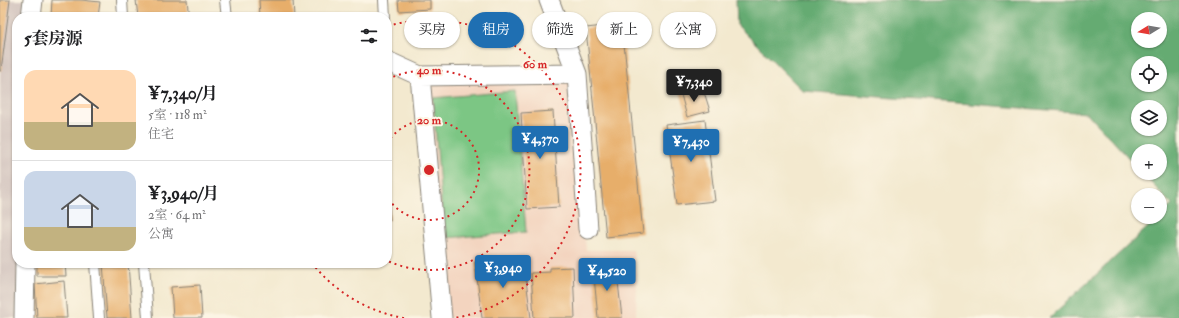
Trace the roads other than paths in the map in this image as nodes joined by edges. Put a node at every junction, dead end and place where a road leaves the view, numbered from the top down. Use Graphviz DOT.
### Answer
graph roads {
  1 [pos="33,0"];
  2 [pos="122,0"];
  3 [pos="225,0"];
  4 [pos="384,0"];
  5 [pos="549,0"];
  6 [pos="32,12"];
  7 [pos="123,12"];
  8 [pos="226,12"];
  9 [pos="385,12"];
  10 [pos="392,63"];
  11 [pos="577,74"];
  12 [pos="420,76"];
  13 [pos="588,229"];
  14 [pos="25,268"];
  15 [pos="95,268"];
  16 [pos="144,268"];
  17 [pos="24,318"];
  18 [pos="99,318"];
  19 [pos="148,318"];
  20 [pos="442,318"];
  1 -- 6 [label="street"];
  2 -- 7 [label="lane"];
  3 -- 8 [label="lane"];
  4 -- 9 [label="lane"];
  5 -- 11 [label="street"];
  10 -- 12 [label="street"];
  11 -- 12 [label="street"];
  11 -- 13 [label="street"];
  12 -- 20 [label="street"];
  14 -- 17 [label="street"];
  15 -- 18 [label="lane"];
  16 -- 19 [label="lane"];
}
